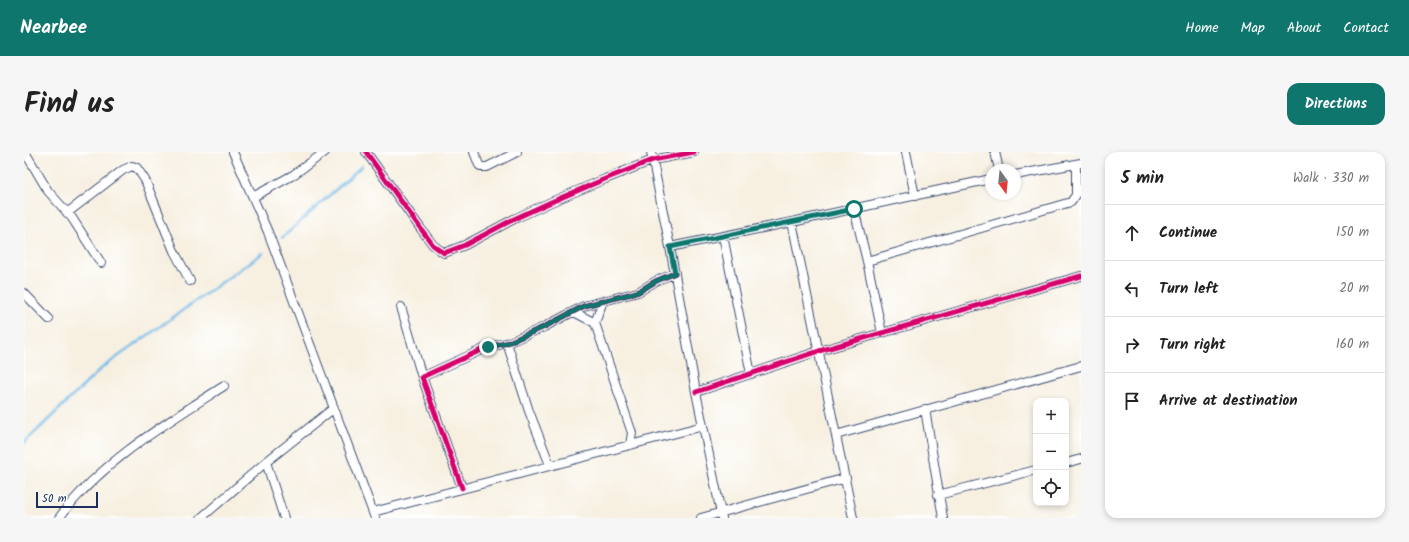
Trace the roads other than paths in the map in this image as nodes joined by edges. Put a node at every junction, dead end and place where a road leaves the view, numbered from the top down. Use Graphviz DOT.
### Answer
graph roads {
  1 [pos="25,152"];
  2 [pos="233,152"];
  3 [pos="325,152"];
  4 [pos="366,152"];
  5 [pos="474,152"];
  6 [pos="518,152"];
  7 [pos="694,152"];
  8 [pos="906,152"];
  9 [pos="995,152"];
  10 [pos="652,156"];
  11 [pos="998,164"];
  12 [pos="1079,164"];
  13 [pos="1021,174"];
  14 [pos="985,180"];
  15 [pos="915,196"];
  16 [pos="253,197"];
  17 [pos="854,209"];
  18 [pos="67,213"];
  19 [pos="792,222"];
  20 [pos="723,236"];
  21 [pos="670,247"];
  22 [pos="867,261"];
  23 [pos="100,263"];
  24 [pos="675,273"];
  25 [pos="1081,276"];
  26 [pos="190,281"];
  27 [pos="24,293"];
  28 [pos="603,301"];
  29 [pos="401,307"];
  30 [pos="574,312"];
  31 [pos="49,319"];
  32 [pos="595,323"];
  33 [pos="882,333"];
  34 [pos="507,343"];
  35 [pos="819,351"];
  36 [pos="1081,366"];
  37 [pos="751,374"];
  38 [pos="422,377"];
  39 [pos="224,386"];
  40 [pos="696,392"];
  41 [pos="334,408"];
  42 [pos="925,409"];
  43 [pos="703,426"];
  44 [pos="632,433"];
  45 [pos="836,435"];
  46 [pos="644,441"];
  47 [pos="630,445"];
  48 [pos="1081,459"];
  49 [pos="266,462"];
  50 [pos="1069,462"];
  51 [pos="550,465"];
  52 [pos="1033,471"];
  53 [pos="846,478"];
  54 [pos="462,488"];
  55 [pos="938,495"];
  56 [pos="374,515"];
  57 [pos="722,516"];
  58 [pos="59,518"];
  59 [pos="201,518"];
  60 [pos="284,518"];
  61 [pos="701,518"];
  62 [pos="853,518"];
  63 [pos="943,518"];
  1 -- 18 [label="street"];
  2 -- 16 [label="street"];
  3 -- 16 [label="street"];
  4 -- 10 [label="street"];
  5 -- 6 [label="street"];
  7 -- 10 [label="street"];
  8 -- 15 [label="street"];
  9 -- 11 [label="street"];
  10 -- 21 [label="street"];
  12 -- 13 [label="street"];
  12 -- 22 [label="street"];
  14 -- 15 [label="street"];
  15 -- 17 [label="street"];
  16 -- 41 [label="street"];
  17 -- 19 [label="street"];
  17 -- 22 [label="street"];
  18 -- 23 [label="street"];
  18 -- 26 [label="street"];
  19 -- 20 [label="street"];
  19 -- 35 [label="street"];
  20 -- 21 [label="street"];
  20 -- 37 [label="street"];
  21 -- 24 [label="street"];
  22 -- 33 [label="street"];
  24 -- 28 [label="street"];
  24 -- 40 [label="street"];
  25 -- 33 [label="street"];
  27 -- 31 [label="street"];
  28 -- 30 [label="street"];
  28 -- 32 [label="street"];
  29 -- 38 [label="street"];
  30 -- 32 [label="street"];
  30 -- 34 [label="street"];
  32 -- 44 [label="street"];
  33 -- 35 [label="street"];
  34 -- 38 [label="street"];
  34 -- 51 [label="street"];
  35 -- 37 [label="street"];
  35 -- 45 [label="street"];
  36 -- 42 [label="street"];
  37 -- 40 [label="street"];
  38 -- 54 [label="street"];
  39 -- 58 [label="street"];
  40 -- 43 [label="street"];
  41 -- 49 [label="street"];
  41 -- 56 [label="street"];
  42 -- 45 [label="street"];
  42 -- 55 [label="street"];
  43 -- 46 [label="street"];
  43 -- 57 [label="street"];
  44 -- 46 [label="street"];
  44 -- 47 [label="street"];
  45 -- 53 [label="street"];
  46 -- 47 [label="street"];
  47 -- 51 [label="street"];
  48 -- 50 [label="street"];
  49 -- 59 [label="street"];
  49 -- 60 [label="street"];
  51 -- 54 [label="street"];
  52 -- 55 [label="street"];
  53 -- 57 [label="street"];
  53 -- 62 [label="street"];
  54 -- 56 [label="street"];
  55 -- 63 [label="street"];
  57 -- 61 [label="street"];
}
